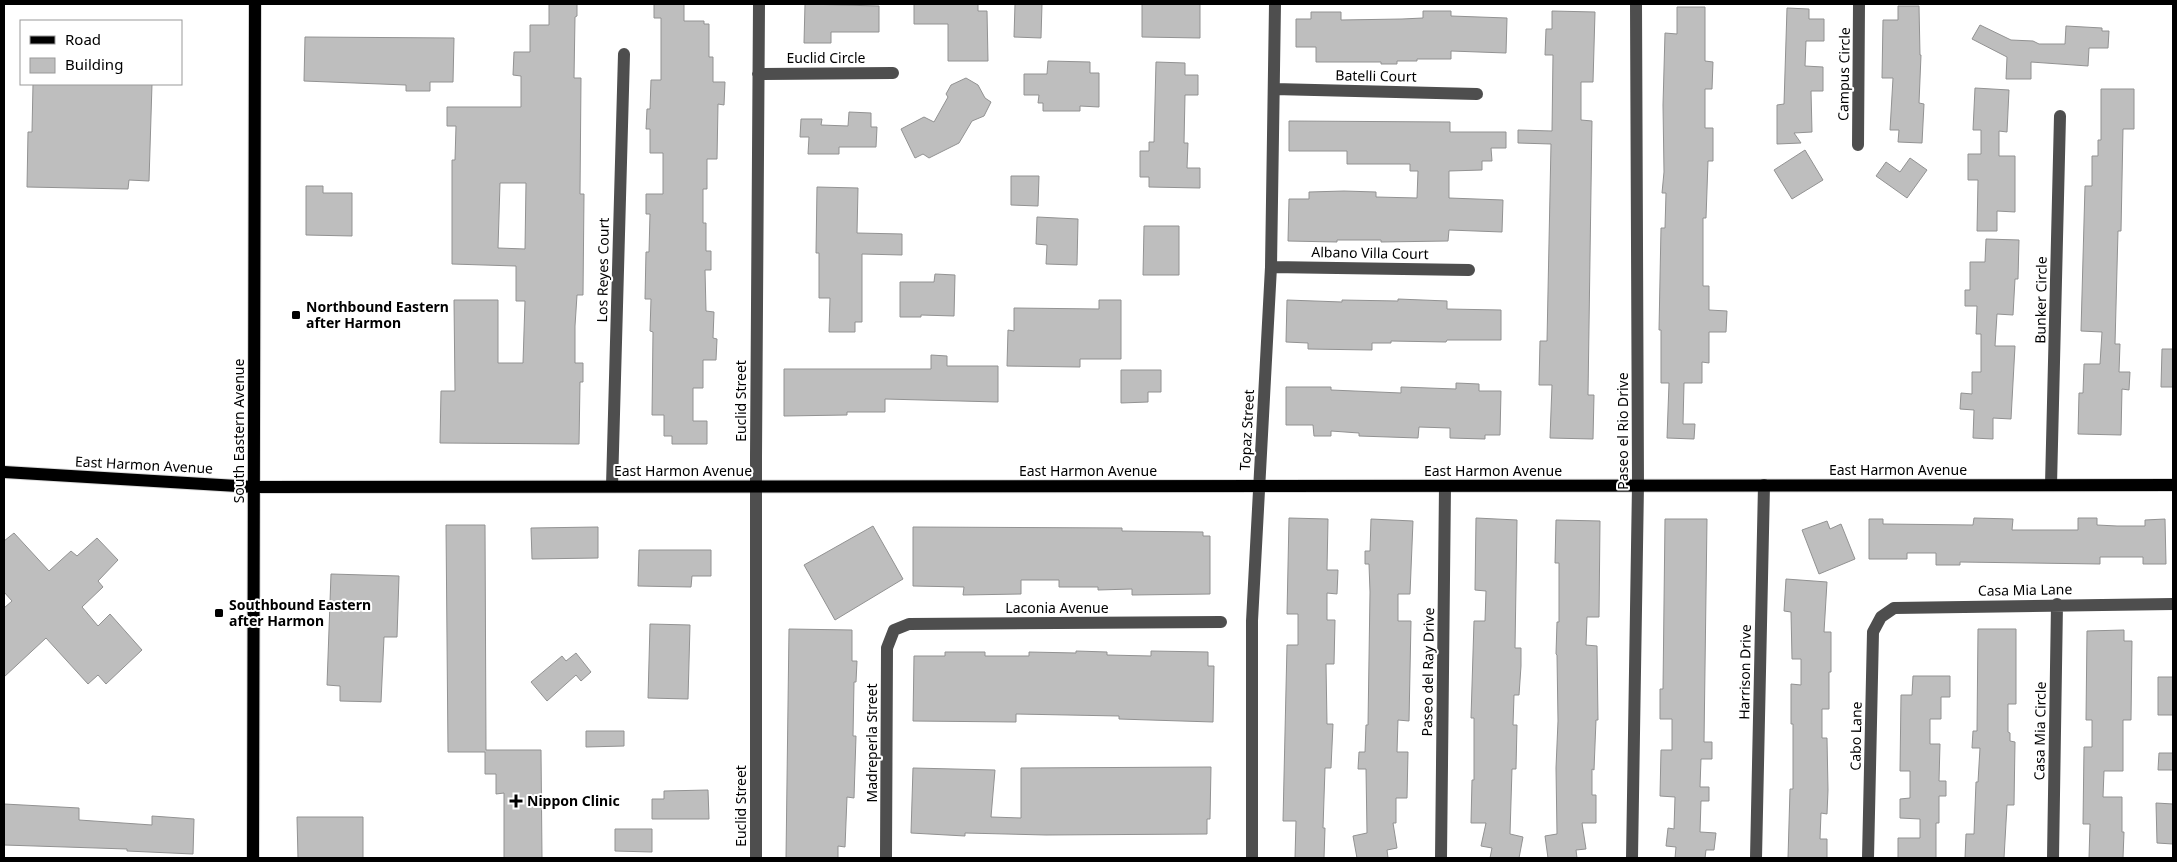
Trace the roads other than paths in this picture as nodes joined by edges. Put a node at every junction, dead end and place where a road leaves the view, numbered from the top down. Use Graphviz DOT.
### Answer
graph roads {
  1 [pos="255,4"];
  2 [pos="759,4"];
  3 [pos="1275,4"];
  4 [pos="1636,4"];
  5 [pos="1860,4"];
  6 [pos="624,54"];
  7 [pos="894,73"];
  8 [pos="758,74"];
  9 [pos="1274,88"];
  10 [pos="1477,94"];
  11 [pos="2060,116"];
  12 [pos="1858,145"];
  13 [pos="1271,266"];
  14 [pos="1468,270"];
  15 [pos="4,472"];
  16 [pos="2051,485"];
  17 [pos="2173,485"];
  18 [pos="612,486"];
  19 [pos="756,486"];
  20 [pos="1260,486"];
  21 [pos="1445,486"];
  22 [pos="1638,486"];
  23 [pos="1764,486"];
  24 [pos="254,487"];
  25 [pos="2057,604"];
  26 [pos="2173,604"];
  27 [pos="1880,617"];
  28 [pos="1221,622"];
  29 [pos="894,630"];
  30 [pos="254,858"];
  31 [pos="756,858"];
  32 [pos="886,858"];
  33 [pos="1252,858"];
  34 [pos="1441,858"];
  35 [pos="1632,858"];
  36 [pos="1756,858"];
  37 [pos="1868,858"];
  38 [pos="2053,858"];
  1 -- 24 [label="main road, South Eastern Avenue"];
  2 -- 8 [label="street, Euclid Street"];
  3 -- 9 [label="street, Topaz Street"];
  4 -- 22 [label="street, Paseo el Rio Drive"];
  5 -- 12 [label="street, Campus Circle"];
  6 -- 18 [label="street, Los Reyes Court"];
  7 -- 8 [label="street, Euclid Circle"];
  8 -- 19 [label="street, Euclid Street"];
  9 -- 10 [label="street, Batelli Court"];
  9 -- 13 [label="street, Topaz Street"];
  11 -- 16 [label="street, Bunker Circle"];
  13 -- 14 [label="street, Albano Villa Court"];
  13 -- 20 [label="street, Topaz Street"];
  15 -- 24 [label="main road, East Harmon Avenue"];
  16 -- 17 [label="main road, East Harmon Avenue"];
  16 -- 23 [label="main road, East Harmon Avenue"];
  18 -- 19 [label="main road, East Harmon Avenue"];
  18 -- 24 [label="main road, East Harmon Avenue"];
  19 -- 20 [label="main road, East Harmon Avenue"];
  19 -- 31 [label="street, Euclid Street"];
  20 -- 21 [label="main road, East Harmon Avenue"];
  20 -- 33 [label="street, Topaz Street"];
  21 -- 22 [label="main road, East Harmon Avenue"];
  21 -- 34 [label="street, Paseo del Ray Drive"];
  22 -- 23 [label="main road, East Harmon Avenue"];
  22 -- 35 [label="street, Paseo el Rio Drive"];
  23 -- 36 [label="street, Harrison Drive"];
  24 -- 30 [label="main road, South Eastern Avenue"];
  25 -- 26 [label="street, Casa Mia Lane"];
  25 -- 27 [label="street, Casa Mia Lane"];
  25 -- 38 [label="street, Casa Mia Circle"];
  27 -- 37 [label="street, Cabo Lane"];
  28 -- 29 [label="street, Laconia Avenue"];
  29 -- 32 [label="street, Madreperla Street"];
}
